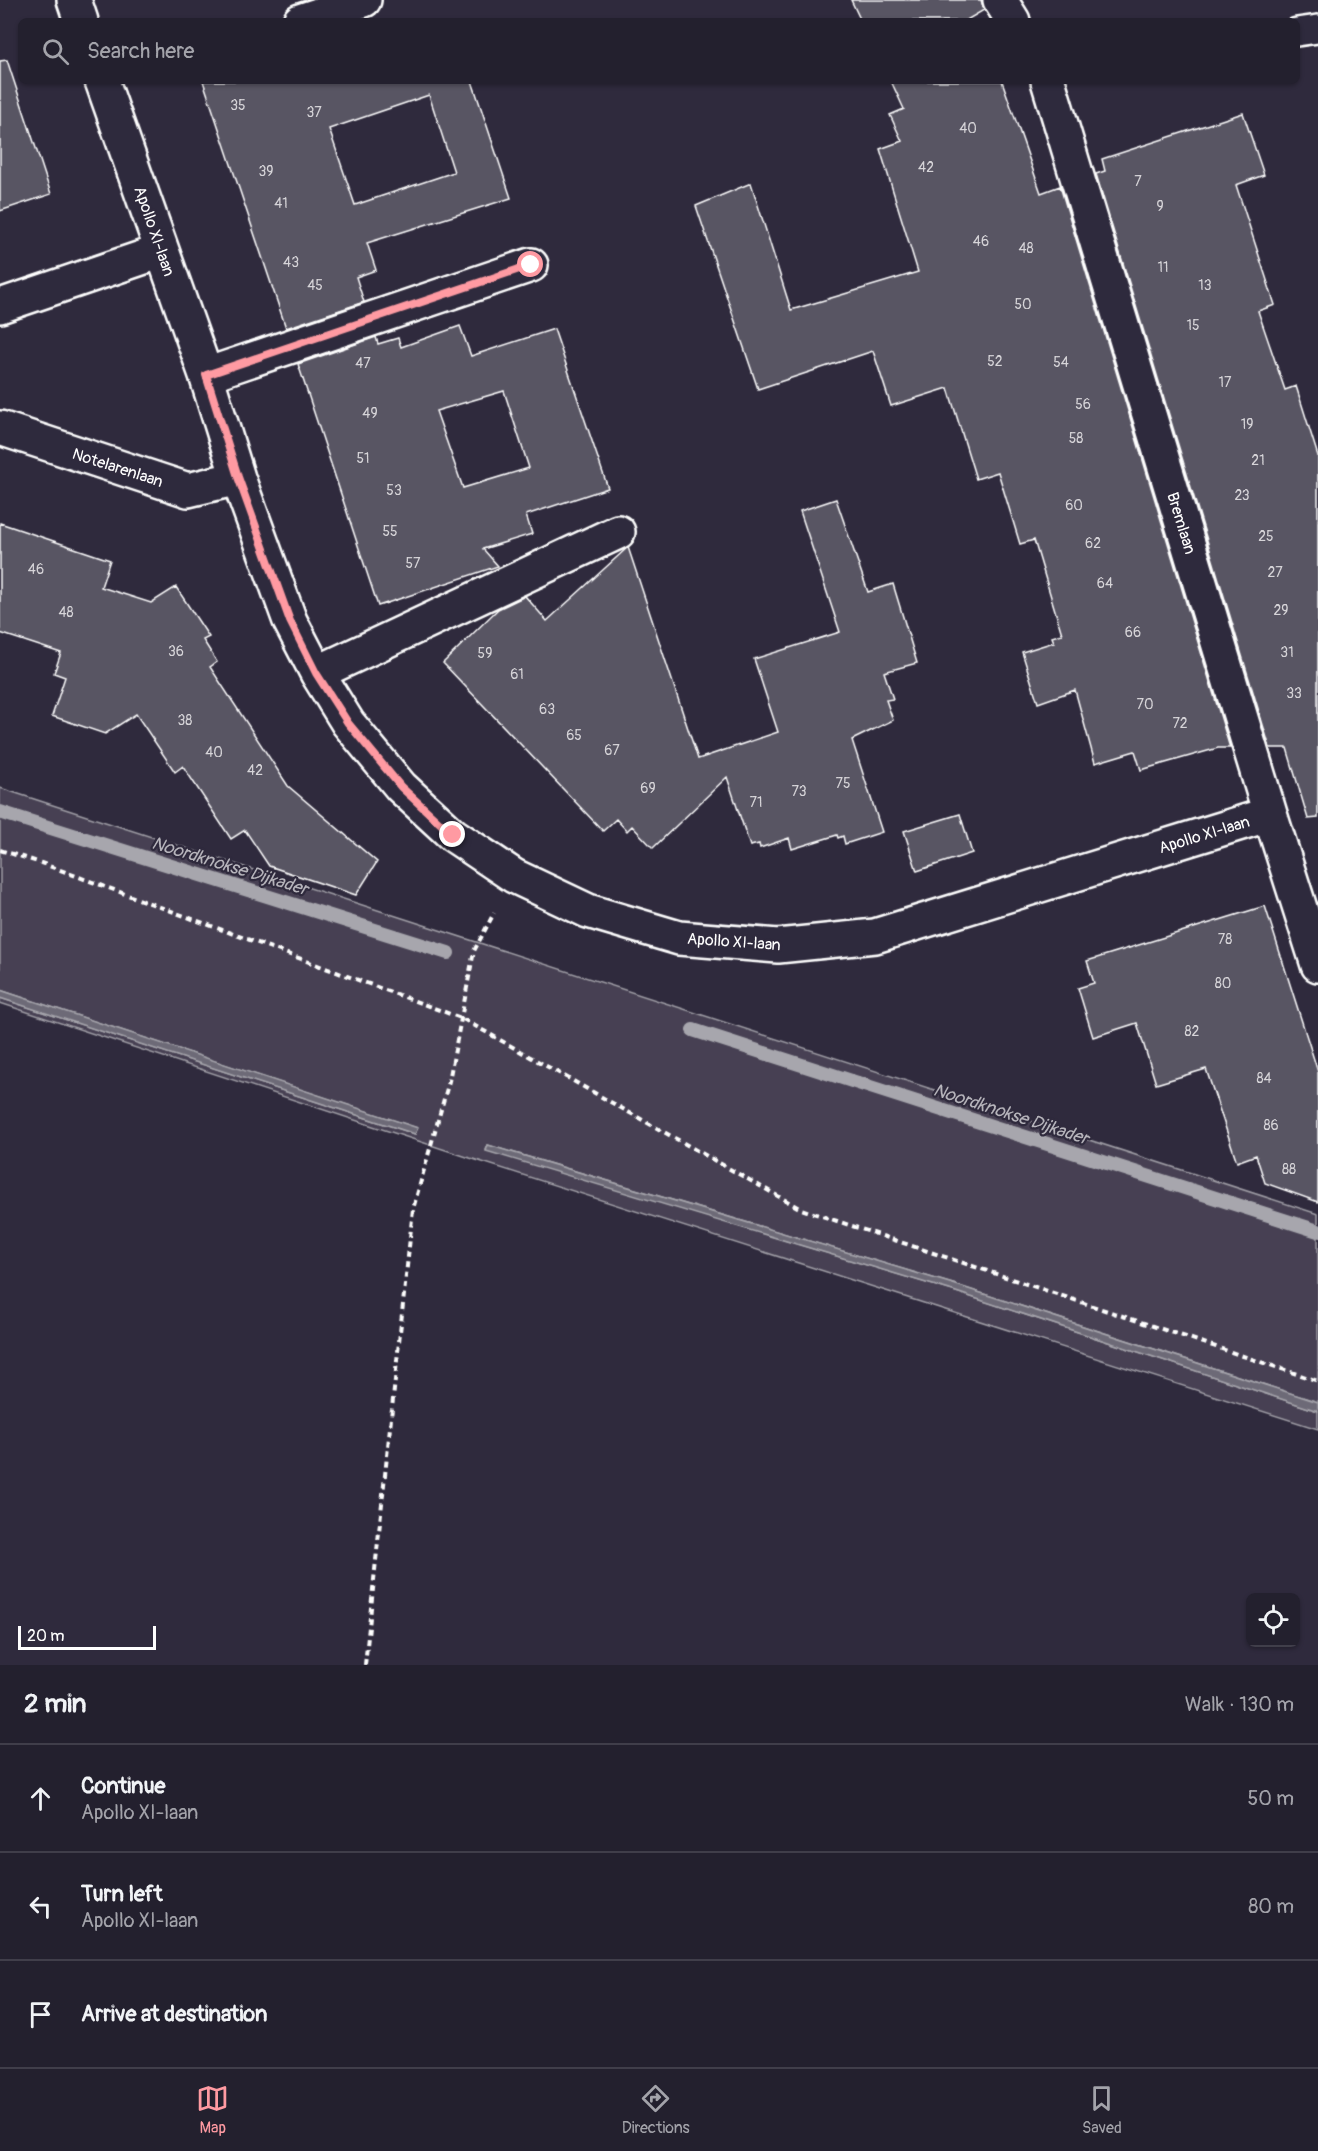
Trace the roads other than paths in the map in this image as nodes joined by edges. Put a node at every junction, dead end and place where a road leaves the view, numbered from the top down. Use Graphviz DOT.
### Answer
graph roads {
  1 [pos="74,0"];
  2 [pos="364,0"];
  3 [pos="1000,0"];
  4 [pos="80,18"];
  5 [pos="309,18"];
  6 [pos="1011,18"];
  7 [pos="1318,29"];
  8 [pos="1300,32"];
  9 [pos="108,84"];
  10 [pos="1049,84"];
  11 [pos="162,251"];
  12 [pos="531,265"];
  13 [pos="0,306"];
  14 [pos="206,375"];
  15 [pos="0,428"];
  16 [pos="238,477"];
  17 [pos="618,532"];
  18 [pos="316,673"];
  19 [pos="1270,814"];
  20 [pos="1318,965"];
  1 -- 4 [label="street"];
  2 -- 5 [label="street"];
  3 -- 6 [label="street"];
  7 -- 8 [label="lane"];
  9 -- 11 [label="street, Apollo XI-laan"];
  10 -- 19 [label="street, Bremlaan"];
  11 -- 13 [label="street"];
  11 -- 14 [label="street, Apollo XI-laan"];
  12 -- 14 [label="street"];
  14 -- 16 [label="street, Apollo XI-laan"];
  15 -- 16 [label="street, Notelarenlaan"];
  16 -- 18 [label="street, Apollo XI-laan"];
  17 -- 18 [label="street"];
  18 -- 19 [label="street, Apollo XI-laan"];
  19 -- 20 [label="street, Bremlaan"];
}
